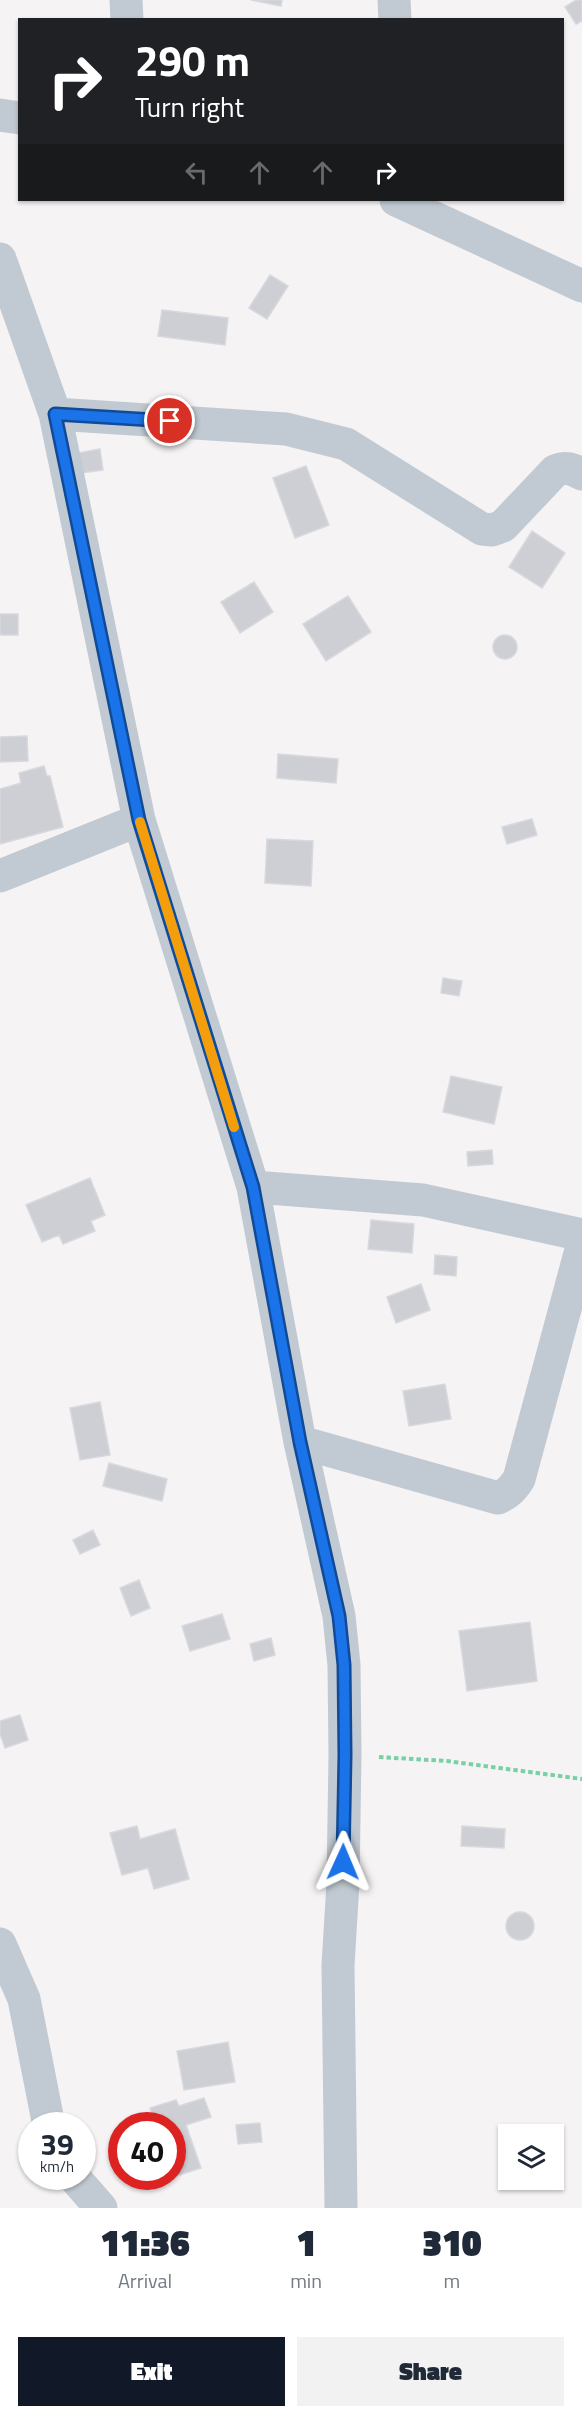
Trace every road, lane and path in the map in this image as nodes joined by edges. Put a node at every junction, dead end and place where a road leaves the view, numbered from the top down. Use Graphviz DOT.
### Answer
graph roads {
  1 [pos="126,0"];
  2 [pos="394,0"];
  3 [pos="127,18"];
  4 [pos="395,18"];
  5 [pos="0,115"];
  6 [pos="18,118"];
  7 [pos="404,201"];
  8 [pos="0,259"];
  9 [pos="582,286"];
  10 [pos="55,414"];
  11 [pos="582,474"];
  12 [pos="139,820"];
  13 [pos="0,876"];
  14 [pos="253,1187"];
  15 [pos="582,1235"];
  16 [pos="582,1246"];
  17 [pos="300,1442"];
  18 [pos="345,1755"];
  19 [pos="582,1779"];
  20 [pos="0,1944"];
  21 [pos="46,2112"];
  22 [pos="85,2190"];
  23 [pos="100,2208"];
  24 [pos="341,2208"];
  1 -- 3 [label="street"];
  2 -- 4 [label="street"];
  5 -- 6 [label="street"];
  7 -- 9 [label="street"];
  8 -- 10 [label="street"];
  10 -- 11 [label="street"];
  10 -- 12 [label="street"];
  12 -- 13 [label="street"];
  12 -- 14 [label="street"];
  14 -- 15 [label="street"];
  14 -- 17 [label="street"];
  16 -- 17 [label="street"];
  17 -- 18 [label="street"];
  18 -- 19 [label="path"];
  18 -- 24 [label="street"];
  20 -- 21 [label="street"];
  22 -- 23 [label="street"];
}
